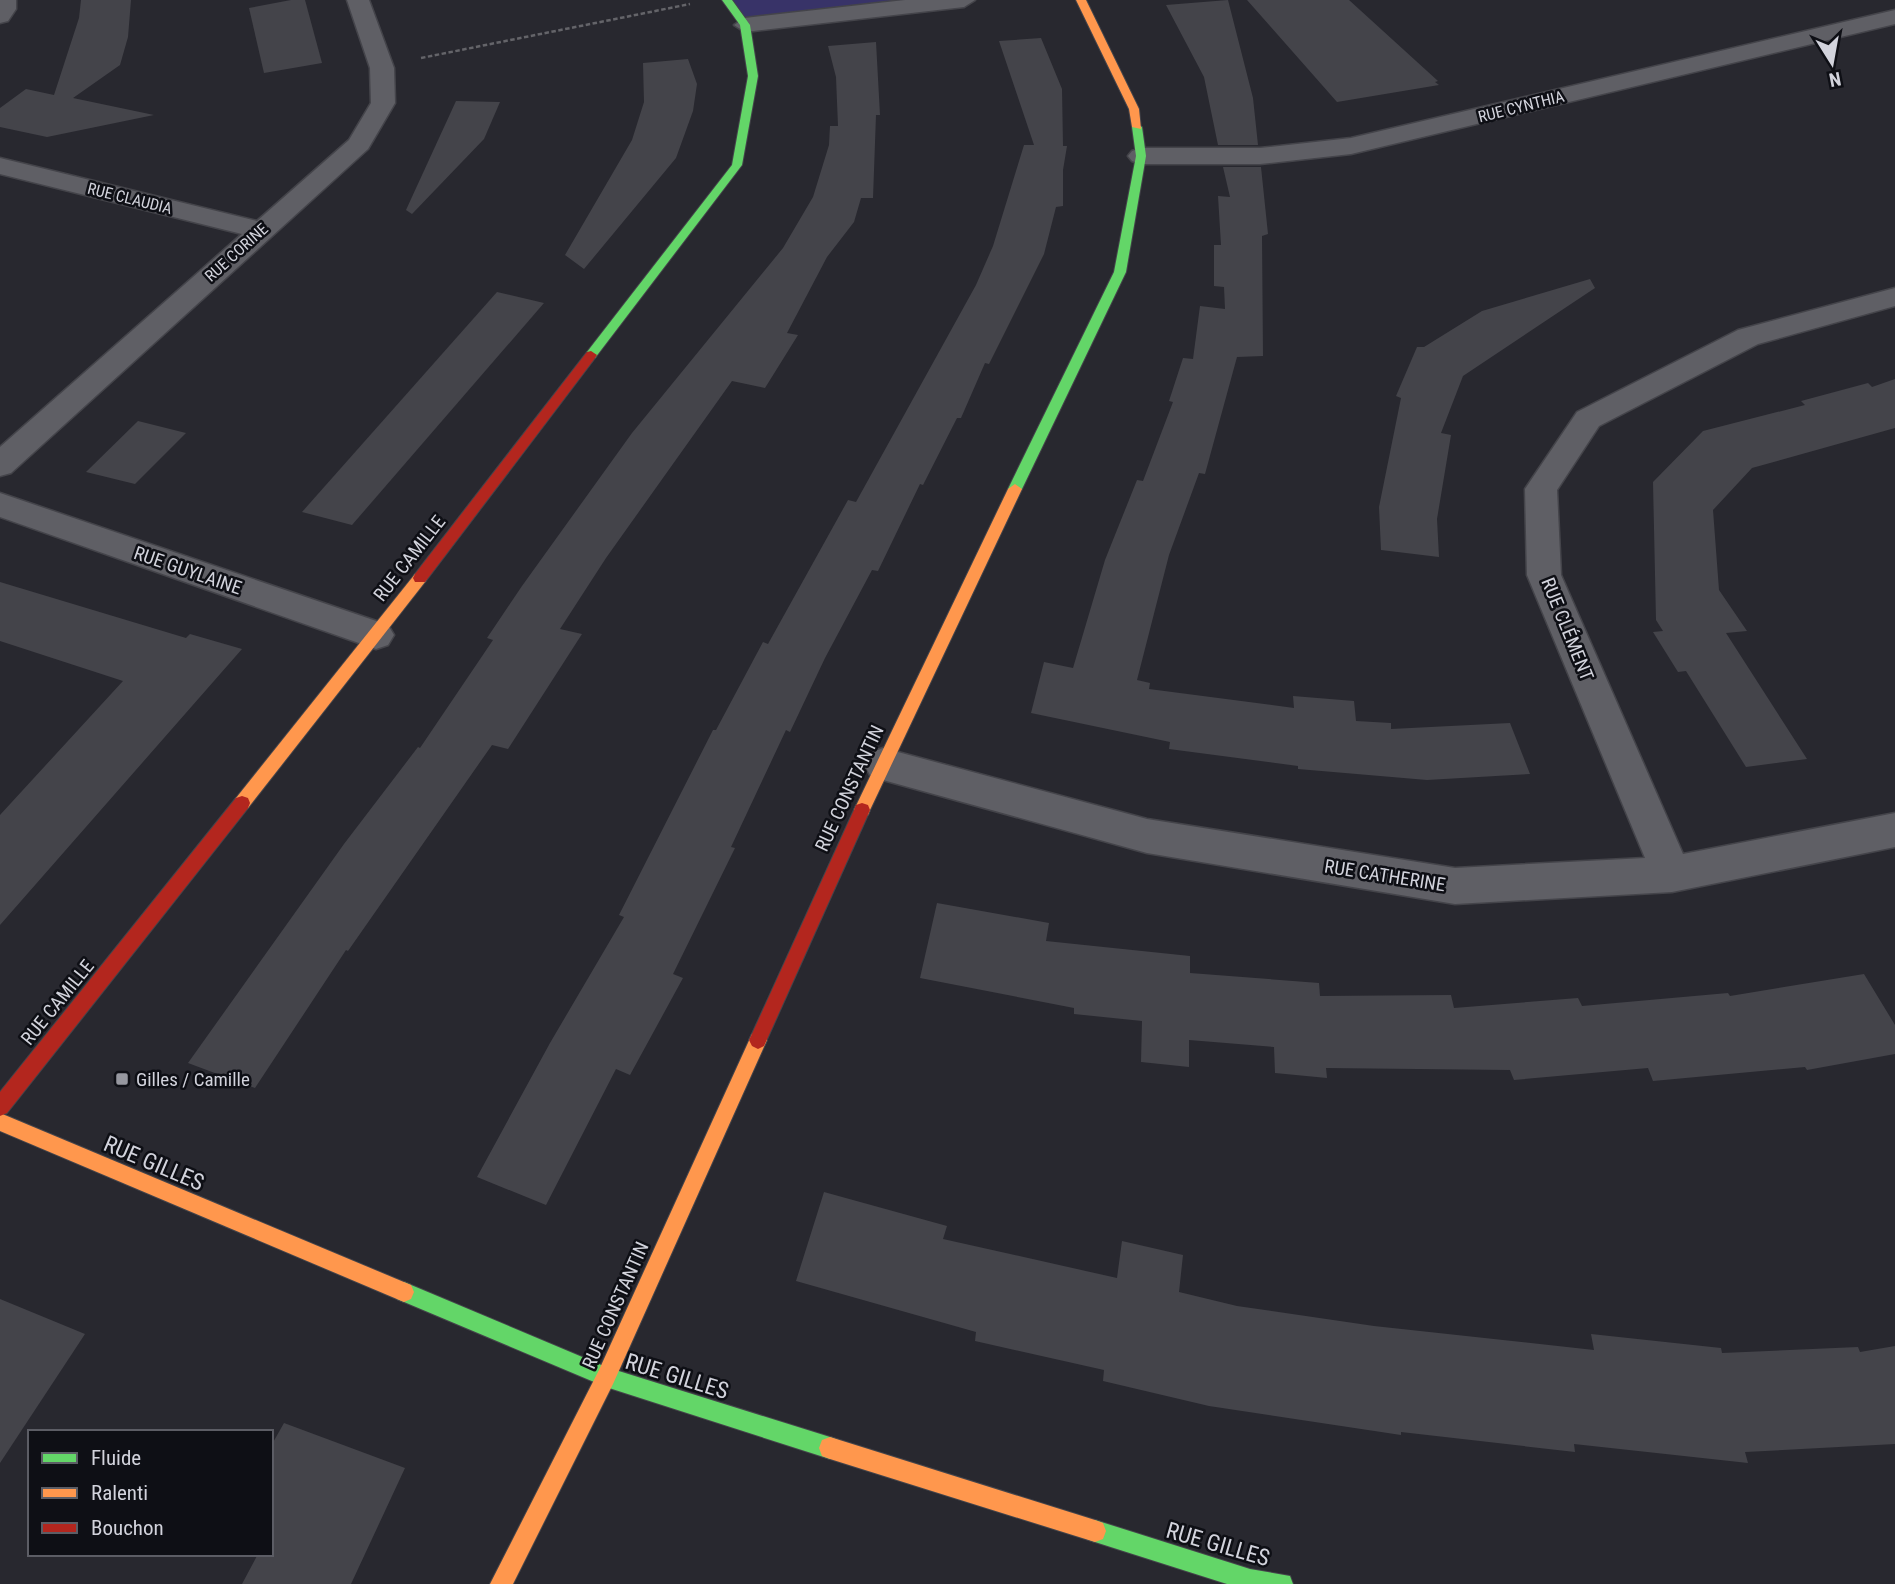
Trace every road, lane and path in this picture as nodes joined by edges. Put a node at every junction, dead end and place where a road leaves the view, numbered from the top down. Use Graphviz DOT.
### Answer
graph roads {
  1 [pos="5,0"];
  2 [pos="358,0"];
  3 [pos="727,0"];
  4 [pos="964,0"];
  5 [pos="1081,0"];
  6 [pos="699,3"];
  7 [pos="0,16"];
  8 [pos="1895,17"];
  9 [pos="745,25"];
  10 [pos="381,66"];
  11 [pos="1141,156"];
  12 [pos="0,166"];
  13 [pos="260,230"];
  14 [pos="1895,297"];
  15 [pos="0,465"];
  16 [pos="0,505"];
  17 [pos="376,635"];
  18 [pos="883,764"];
  19 [pos="1895,830"];
  20 [pos="1672,874"];
  21 [pos="0,1107"];
  22 [pos="0,1122"];
  23 [pos="606,1377"];
  24 [pos="501,1584"];
  25 [pos="1282,1584"];
  1 -- 7 [label="street"];
  2 -- 10 [label="street, RUE CORINE"];
  3 -- 9 [label="street, RUE CAMILLE"];
  4 -- 9 [label="street"];
  5 -- 11 [label="street, RUE CONSTANTIN"];
  6 -- 10 [label="path"];
  8 -- 11 [label="street, RUE CYNTHIA"];
  9 -- 17 [label="street, RUE CAMILLE"];
  10 -- 13 [label="street, RUE CORINE"];
  11 -- 18 [label="street, RUE CONSTANTIN"];
  12 -- 13 [label="street, RUE CLAUDIA"];
  13 -- 15 [label="street, RUE CORINE"];
  14 -- 20 [label="street, RUE CLÉMENT"];
  16 -- 17 [label="street, RUE GUYLAINE"];
  17 -- 21 [label="street, RUE CAMILLE"];
  18 -- 20 [label="street, RUE CATHERINE"];
  18 -- 23 [label="street, RUE CONSTANTIN"];
  19 -- 20 [label="street, RUE CATHERINE"];
  22 -- 23 [label="street, RUE GILLES"];
  23 -- 24 [label="street, RUE CONSTANTIN"];
  23 -- 25 [label="street, RUE GILLES"];
}
